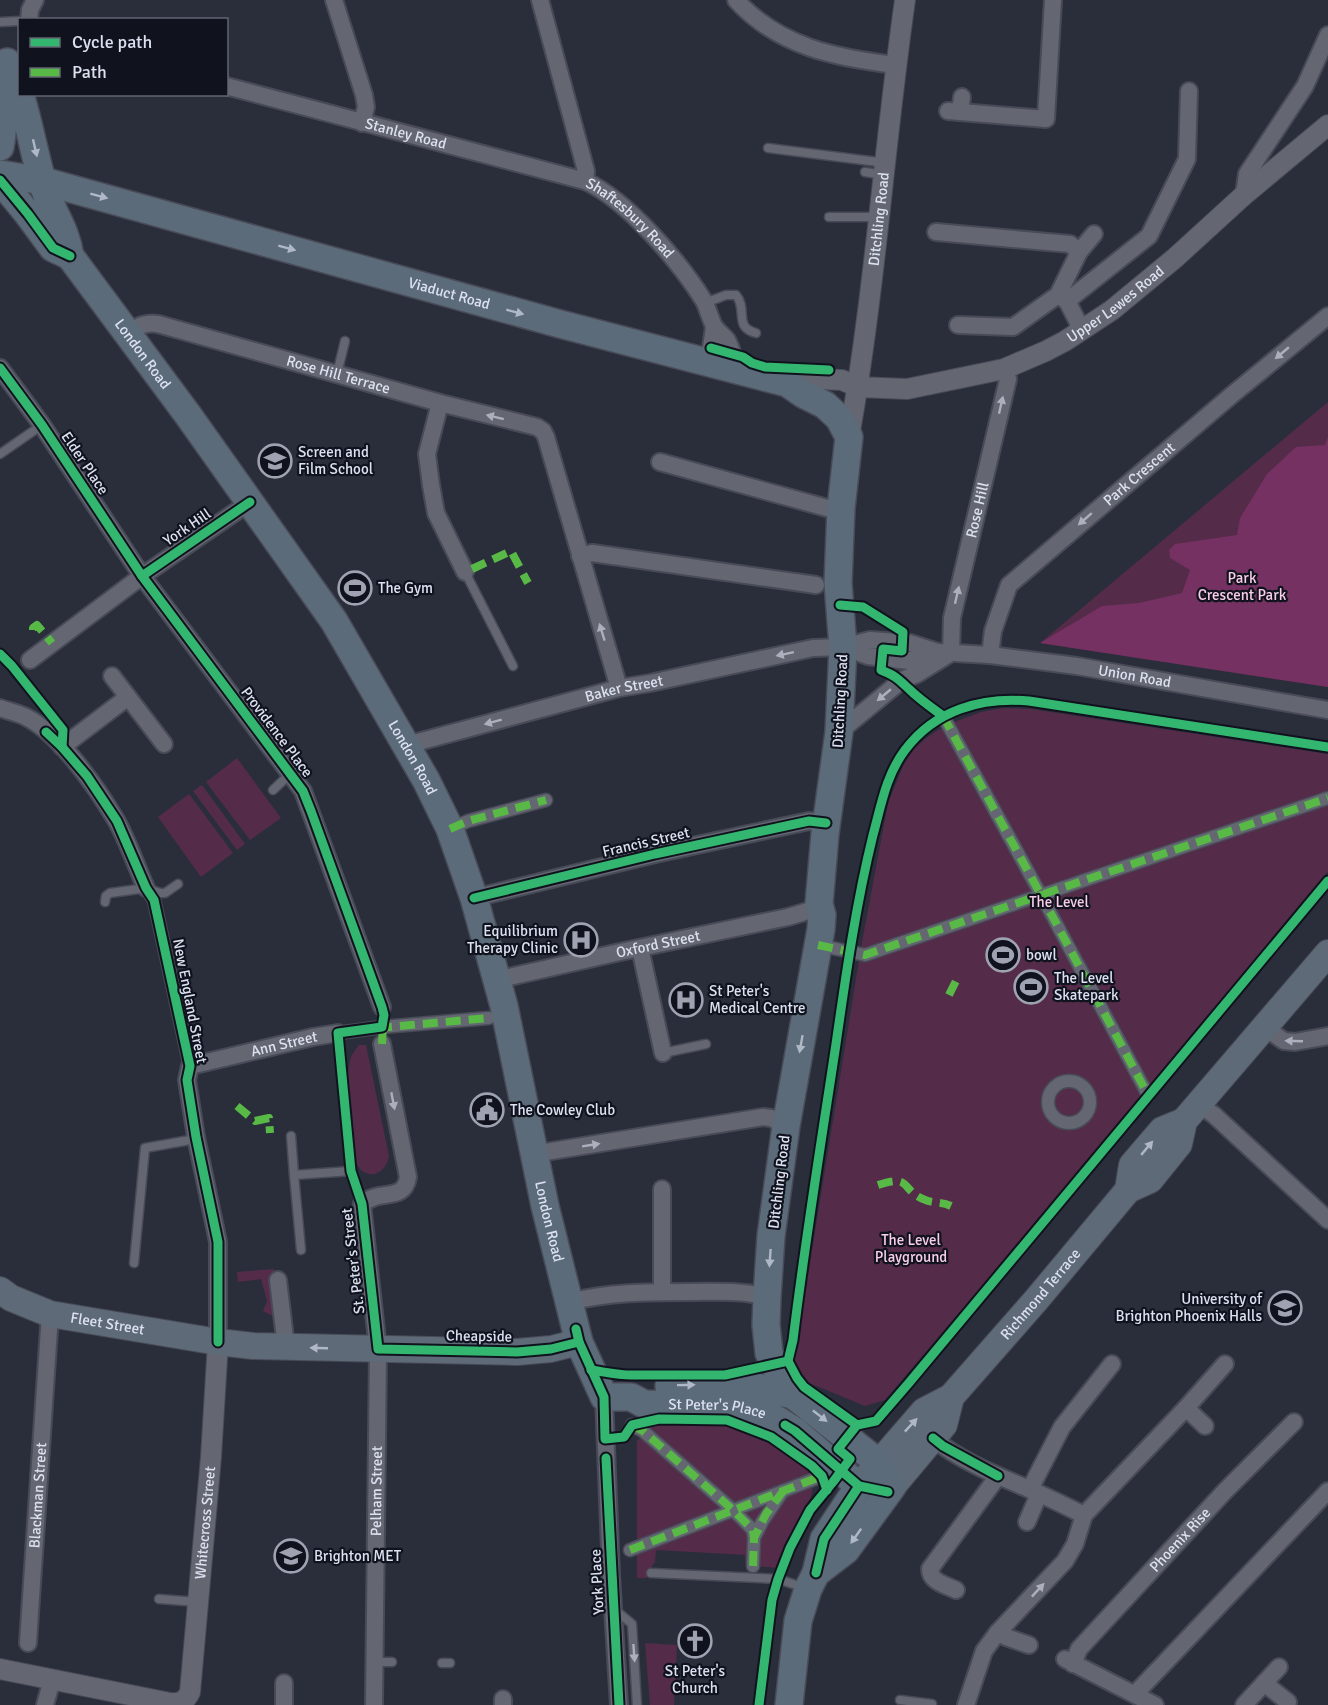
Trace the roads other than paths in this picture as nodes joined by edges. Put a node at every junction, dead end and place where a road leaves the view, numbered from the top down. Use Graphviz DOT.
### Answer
graph roads {
  1 [pos="35,0"];
  2 [pos="334,0"];
  3 [pos="540,0"];
  4 [pos="736,0"];
  5 [pos="905,0"];
  6 [pos="1053,0"];
  7 [pos="29,18"];
  8 [pos="18,21"];
  9 [pos="0,22"];
  10 [pos="1328,35"];
  11 [pos="4,53"];
  12 [pos="896,65"];
  13 [pos="228,87"];
  14 [pos="18,89"];
  15 [pos="1189,91"];
  16 [pos="21,96"];
  17 [pos="957,107"];
  18 [pos="363,123"];
  19 [pos="1328,124"];
  20 [pos="0,147"];
  21 [pos="768,148"];
  22 [pos="885,169"];
  23 [pos="865,172"];
  24 [pos="0,174"];
  25 [pos="0,180"];
  26 [pos="42,181"];
  27 [pos="585,181"];
  28 [pos="1244,195"];
  29 [pos="829,217"];
  30 [pos="880,217"];
  31 [pos="936,232"];
  32 [pos="1094,234"];
  33 [pos="1079,252"];
  34 [pos="70,256"];
  35 [pos="1062,298"];
  36 [pos="705,303"];
  37 [pos="1328,316"];
  38 [pos="958,325"];
  39 [pos="714,327"];
  40 [pos="1082,330"];
  41 [pos="128,332"];
  42 [pos="756,333"];
  43 [pos="345,341"];
  44 [pos="704,361"];
  45 [pos="0,368"];
  46 [pos="1004,369"];
  47 [pos="738,370"];
  48 [pos="337,374"];
  49 [pos="787,383"];
  50 [pos="858,387"];
  51 [pos="440,403"];
  52 [pos="42,426"];
  53 [pos="849,437"];
  54 [pos="0,454"];
  55 [pos="660,462"];
  56 [pos="250,502"];
  57 [pos="841,508"];
  58 [pos="580,556"];
  59 [pos="465,572"];
  60 [pos="142,576"];
  61 [pos="816,585"];
  62 [pos="843,647"];
  63 [pos="945,653"];
  64 [pos="990,655"];
  65 [pos="30,660"];
  66 [pos="513,666"];
  67 [pos="112,676"];
  68 [pos="619,688"];
  69 [pos="128,697"];
  70 [pos="0,708"];
  71 [pos="1328,711"];
  72 [pos="943,716"];
  73 [pos="839,732"];
  74 [pos="164,744"];
  75 [pos="62,747"];
  76 [pos="407,747"];
  77 [pos="290,774"];
  78 [pos="273,790"];
  79 [pos="1328,798"];
  80 [pos="546,800"];
  81 [pos="826,823"];
  82 [pos="450,829"];
  83 [pos="177,884"];
  84 [pos="146,888"];
  85 [pos="1041,895"];
  86 [pos="474,897"];
  87 [pos="105,902"];
  88 [pos="819,904"];
  89 [pos="818,945"];
  90 [pos="640,948"];
  91 [pos="1328,953"];
  92 [pos="496,980"];
  93 [pos="382,1006"];
  94 [pos="489,1018"];
  95 [pos="1264,1027"];
  96 [pos="338,1034"];
  97 [pos="382,1035"];
  98 [pos="1328,1036"];
  99 [pos="706,1044"];
  100 [pos="663,1053"];
  101 [pos="190,1066"];
  102 [pos="1148,1095"];
  103 [pos="1191,1112"];
  104 [pos="786,1126"];
  105 [pos="291,1136"];
  106 [pos="196,1137"];
  107 [pos="533,1154"];
  108 [pos="294,1174"];
  109 [pos="662,1189"];
  110 [pos="362,1204"];
  111 [pos="1328,1220"];
  112 [pos="301,1250"];
  113 [pos="134,1263"];
  114 [pos="278,1280"];
  115 [pos="0,1290"];
  116 [pos="662,1292"];
  117 [pos="768,1297"];
  118 [pos="569,1302"];
  119 [pos="50,1314"];
  120 [pos="219,1342"];
  121 [pos="579,1342"];
  122 [pos="286,1347"];
  123 [pos="378,1349"];
  124 [pos="1112,1364"];
  125 [pos="1225,1364"];
  126 [pos="793,1395"];
  127 [pos="631,1396"];
  128 [pos="951,1396"];
  129 [pos="604,1397"];
  130 [pos="1186,1408"];
  131 [pos="1294,1422"];
  132 [pos="632,1425"];
  133 [pos="1205,1426"];
  134 [pos="933,1438"];
  135 [pos="879,1463"];
  136 [pos="822,1476"];
  137 [pos="998,1476"];
  138 [pos="859,1486"];
  139 [pos="890,1489"];
  140 [pos="784,1490"];
  141 [pos="1035,1491"];
  142 [pos="1328,1491"];
  143 [pos="733,1510"];
  144 [pos="1084,1515"];
  145 [pos="1027,1522"];
  146 [pos="754,1538"];
  147 [pos="630,1550"];
  148 [pos="753,1566"];
  149 [pos="651,1573"];
  150 [pos="812,1581"];
  151 [pos="956,1590"];
  152 [pos="159,1599"];
  153 [pos="199,1602"];
  154 [pos="614,1609"];
  155 [pos="998,1632"];
  156 [pos="28,1643"];
  157 [pos="1029,1645"];
  158 [pos="374,1662"];
  159 [pos="392,1662"];
  160 [pos="1279,1667"];
  161 [pos="0,1669"];
  162 [pos="52,1680"];
  163 [pos="284,1683"];
  164 [pos="1264,1683"];
  165 [pos="900,1700"];
  166 [pos="152,1702"];
  167 [pos="1147,1702"];
  168 [pos="1288,1702"];
  169 [pos="187,1703"];
  170 [pos="932,1704"];
  171 [pos="45,1705"];
  172 [pos="284,1705"];
  173 [pos="374,1705"];
  174 [pos="619,1705"];
  175 [pos="637,1705"];
  176 [pos="789,1705"];
  177 [pos="966,1705"];
  178 [pos="1244,1705"];
  1 -- 7 [label="street"];
  2 -- 18 [label="street"];
  3 -- 27 [label="street, Shaftesbury Road"];
  4 -- 12 [label="street"];
  5 -- 12 [label="street, Ditchling Road"];
  6 -- 17 [label="street"];
  8 -- 9 [label="lane"];
  10 -- 28 [label="street"];
  11 -- 14 [label="highway, London Road"];
  11 -- 20 [label="highway"];
  12 -- 22 [label="street, Ditchling Road"];
  13 -- 18 [label="street, Stanley Road"];
  15 -- 35 [label="street"];
  16 -- 26 [label="highway, London Road, one-way"];
  18 -- 27 [label="street, Stanley Road"];
  19 -- 28 [label="street, Upper Lewes Road"];
  21 -- 22 [label="lane"];
  22 -- 23 [label="lane"];
  22 -- 30 [label="street, Ditchling Road"];
  24 -- 26 [label="highway, Viaduct Road"];
  25 -- 34 [label="highway, London Road"];
  26 -- 34 [label="highway, London Road"];
  26 -- 44 [label="highway, Viaduct Road, one-way"];
  27 -- 36 [label="street, Shaftesbury Road"];
  28 -- 40 [label="street, Upper Lewes Road"];
  29 -- 30 [label="lane"];
  30 -- 50 [label="street, Ditchling Road"];
  31 -- 33 [label="street"];
  32 -- 33 [label="street"];
  33 -- 35 [label="street"];
  34 -- 41 [label="highway, London Road"];
  35 -- 38 [label="street"];
  35 -- 40 [label="street"];
  36 -- 39 [label="street, Shaftesbury Road"];
  36 -- 42 [label="lane"];
  37 -- 64 [label="street, Park Crescent, one-way"];
  39 -- 44 [label="street"];
  39 -- 47 [label="street, Shaftesbury Road"];
  40 -- 46 [label="street, Upper Lewes Road"];
  41 -- 48 [label="street, Rose Hill Terrace"];
  41 -- 56 [label="highway, London Road"];
  43 -- 48 [label="lane"];
  44 -- 47 [label="highway, Viaduct Road"];
  45 -- 52 [label="street, Elder Place"];
  46 -- 50 [label="street, Upper Lewes Road"];
  63 -- 46 [label="street, Rose Hill, one-way"];
  47 -- 49 [label="highway, Viaduct Road"];
  48 -- 51 [label="street, Rose Hill Terrace"];
  49 -- 50 [label="street, Viaduct Road"];
  49 -- 53 [label="highway"];
  50 -- 53 [label="street, Ditchling Road"];
  58 -- 51 [label="street, Rose Hill Terrace, one-way"];
  51 -- 59 [label="street"];
  52 -- 54 [label="lane"];
  52 -- 60 [label="street, Elder Place"];
  53 -- 57 [label="highway, Ditchling Road"];
  55 -- 57 [label="street"];
  56 -- 60 [label="street, York Hill"];
  56 -- 76 [label="highway, London Road"];
  57 -- 62 [label="highway, Ditchling Road"];
  58 -- 61 [label="street"];
  68 -- 58 [label="street, one-way"];
  59 -- 66 [label="lane"];
  60 -- 65 [label="street, York Hill"];
  60 -- 77 [label="street, Providence Place"];
  62 -- 63 [label="street, Union Road"];
  62 -- 68 [label="street, Baker Street, one-way"];
  62 -- 73 [label="highway, Ditchling Road"];
  63 -- 64 [label="street, Union Road"];
  63 -- 73 [label="street, one-way"];
  64 -- 71 [label="street, Union Road"];
  67 -- 69 [label="street"];
  68 -- 76 [label="street, Baker Street, one-way"];
  69 -- 74 [label="street"];
  69 -- 75 [label="street"];
  70 -- 75 [label="street, New England Street"];
  72 -- 85 [label="street"];
  73 -- 81 [label="highway, Ditchling Road"];
  75 -- 84 [label="street, New England Street"];
  76 -- 82 [label="highway, London Road"];
  77 -- 78 [label="lane"];
  77 -- 93 [label="street, Providence Place"];
  79 -- 85 [label="street"];
  80 -- 82 [label="street"];
  81 -- 86 [label="street, Francis Street"];
  81 -- 88 [label="highway, Ditchling Road"];
  82 -- 86 [label="highway, London Road"];
  83 -- 84 [label="lane"];
  84 -- 87 [label="lane"];
  84 -- 101 [label="street, New England Street"];
  85 -- 89 [label="street"];
  85 -- 102 [label="street"];
  86 -- 92 [label="highway, London Road"];
  88 -- 89 [label="highway, Ditchling Road"];
  88 -- 90 [label="street, Oxford Street"];
  89 -- 104 [label="highway, Ditchling Road, one-way"];
  90 -- 92 [label="street, Oxford Street"];
  90 -- 100 [label="street"];
  91 -- 95 [label="main road, Richmond Terrace"];
  92 -- 107 [label="highway, London Road"];
  93 -- 97 [label="street, Providence Place"];
  94 -- 97 [label="street, Ann Street"];
  98 -- 95 [label="street, one-way"];
  95 -- 103 [label="main road, Richmond Terrace"];
  96 -- 97 [label="street, Ann Street"];
  96 -- 101 [label="street, Ann Street"];
  97 -- 110 [label="street, Providence Place, one-way"];
  99 -- 100 [label="lane"];
  101 -- 106 [label="street, New England Street"];
  103 -- 111 [label="street"];
  103 -- 128 [label="main road, Richmond Terrace"];
  107 -- 104 [label="street, one-way"];
  104 -- 117 [label="highway, Ditchling Road, one-way"];
  105 -- 108 [label="lane"];
  106 -- 113 [label="lane"];
  106 -- 120 [label="street, New England Street"];
  107 -- 118 [label="highway, London Road"];
  108 -- 110 [label="lane, St. Peter's Street"];
  108 -- 112 [label="lane"];
  109 -- 116 [label="street"];
  110 -- 123 [label="street, St. Peter's Street"];
  114 -- 122 [label="street"];
  115 -- 119 [label="main road, Fleet Street"];
  116 -- 117 [label="street"];
  116 -- 118 [label="street"];
  117 -- 126 [label="highway, Ditchling Road"];
  118 -- 121 [label="highway, London Road"];
  119 -- 120 [label="main road, Fleet Street"];
  119 -- 156 [label="street, Blackman Street"];
  120 -- 122 [label="main road, Cheapside"];
  120 -- 153 [label="street, Whitecross Street"];
  121 -- 123 [label="main road, Cheapside"];
  121 -- 129 [label="highway, York Place"];
  123 -- 122 [label="main road, Cheapside, one-way"];
  123 -- 158 [label="street, Pelham Street"];
  124 -- 141 [label="street"];
  125 -- 130 [label="street"];
  127 -- 126 [label="highway, St Peter's Place, one-way"];
  126 -- 135 [label="highway, St Peter's Place, one-way"];
  127 -- 129 [label="highway, St Peter's Place"];
  127 -- 138 [label="highway, St Peter's Place"];
  128 -- 134 [label="main road, Richmond Terrace"];
  135 -- 128 [label="main road, Richmond Terrace, one-way"];
  129 -- 154 [label="street, York Place"];
  130 -- 133 [label="street"];
  130 -- 144 [label="street"];
  131 -- 167 [label="street, Phoenix Rise"];
  132 -- 143 [label="street"];
  134 -- 137 [label="street"];
  134 -- 139 [label="main road, Richmond Terrace"];
  135 -- 138 [label="main road, Richmond Terrace"];
  135 -- 139 [label="highway, St Peter's Place"];
  136 -- 140 [label="street"];
  137 -- 141 [label="street"];
  137 -- 151 [label="street"];
  138 -- 139 [label="main road, St Peter's Place"];
  138 -- 150 [label="highway"];
  139 -- 150 [label="highway, one-way"];
  140 -- 143 [label="street"];
  140 -- 146 [label="street"];
  141 -- 144 [label="street"];
  141 -- 145 [label="street"];
  142 -- 167 [label="street"];
  143 -- 146 [label="street"];
  143 -- 147 [label="street"];
  155 -- 144 [label="street, one-way"];
  146 -- 148 [label="street"];
  149 -- 150 [label="lane"];
  150 -- 176 [label="highway"];
  152 -- 153 [label="lane"];
  153 -- 169 [label="street, Whitecross Street"];
  154 -- 174 [label="street, York Place"];
  154 -- 175 [label="lane, one-way"];
  155 -- 157 [label="street"];
  155 -- 177 [label="street"];
  158 -- 159 [label="lane"];
  158 -- 173 [label="street, Pelham Street"];
  160 -- 164 [label="street"];
  161 -- 162 [label="street"];
  162 -- 166 [label="street"];
  162 -- 171 [label="street"];
  163 -- 172 [label="street"];
  164 -- 168 [label="street"];
  164 -- 178 [label="street"];
  165 -- 170 [label="lane"];
  166 -- 169 [label="street"];
}
